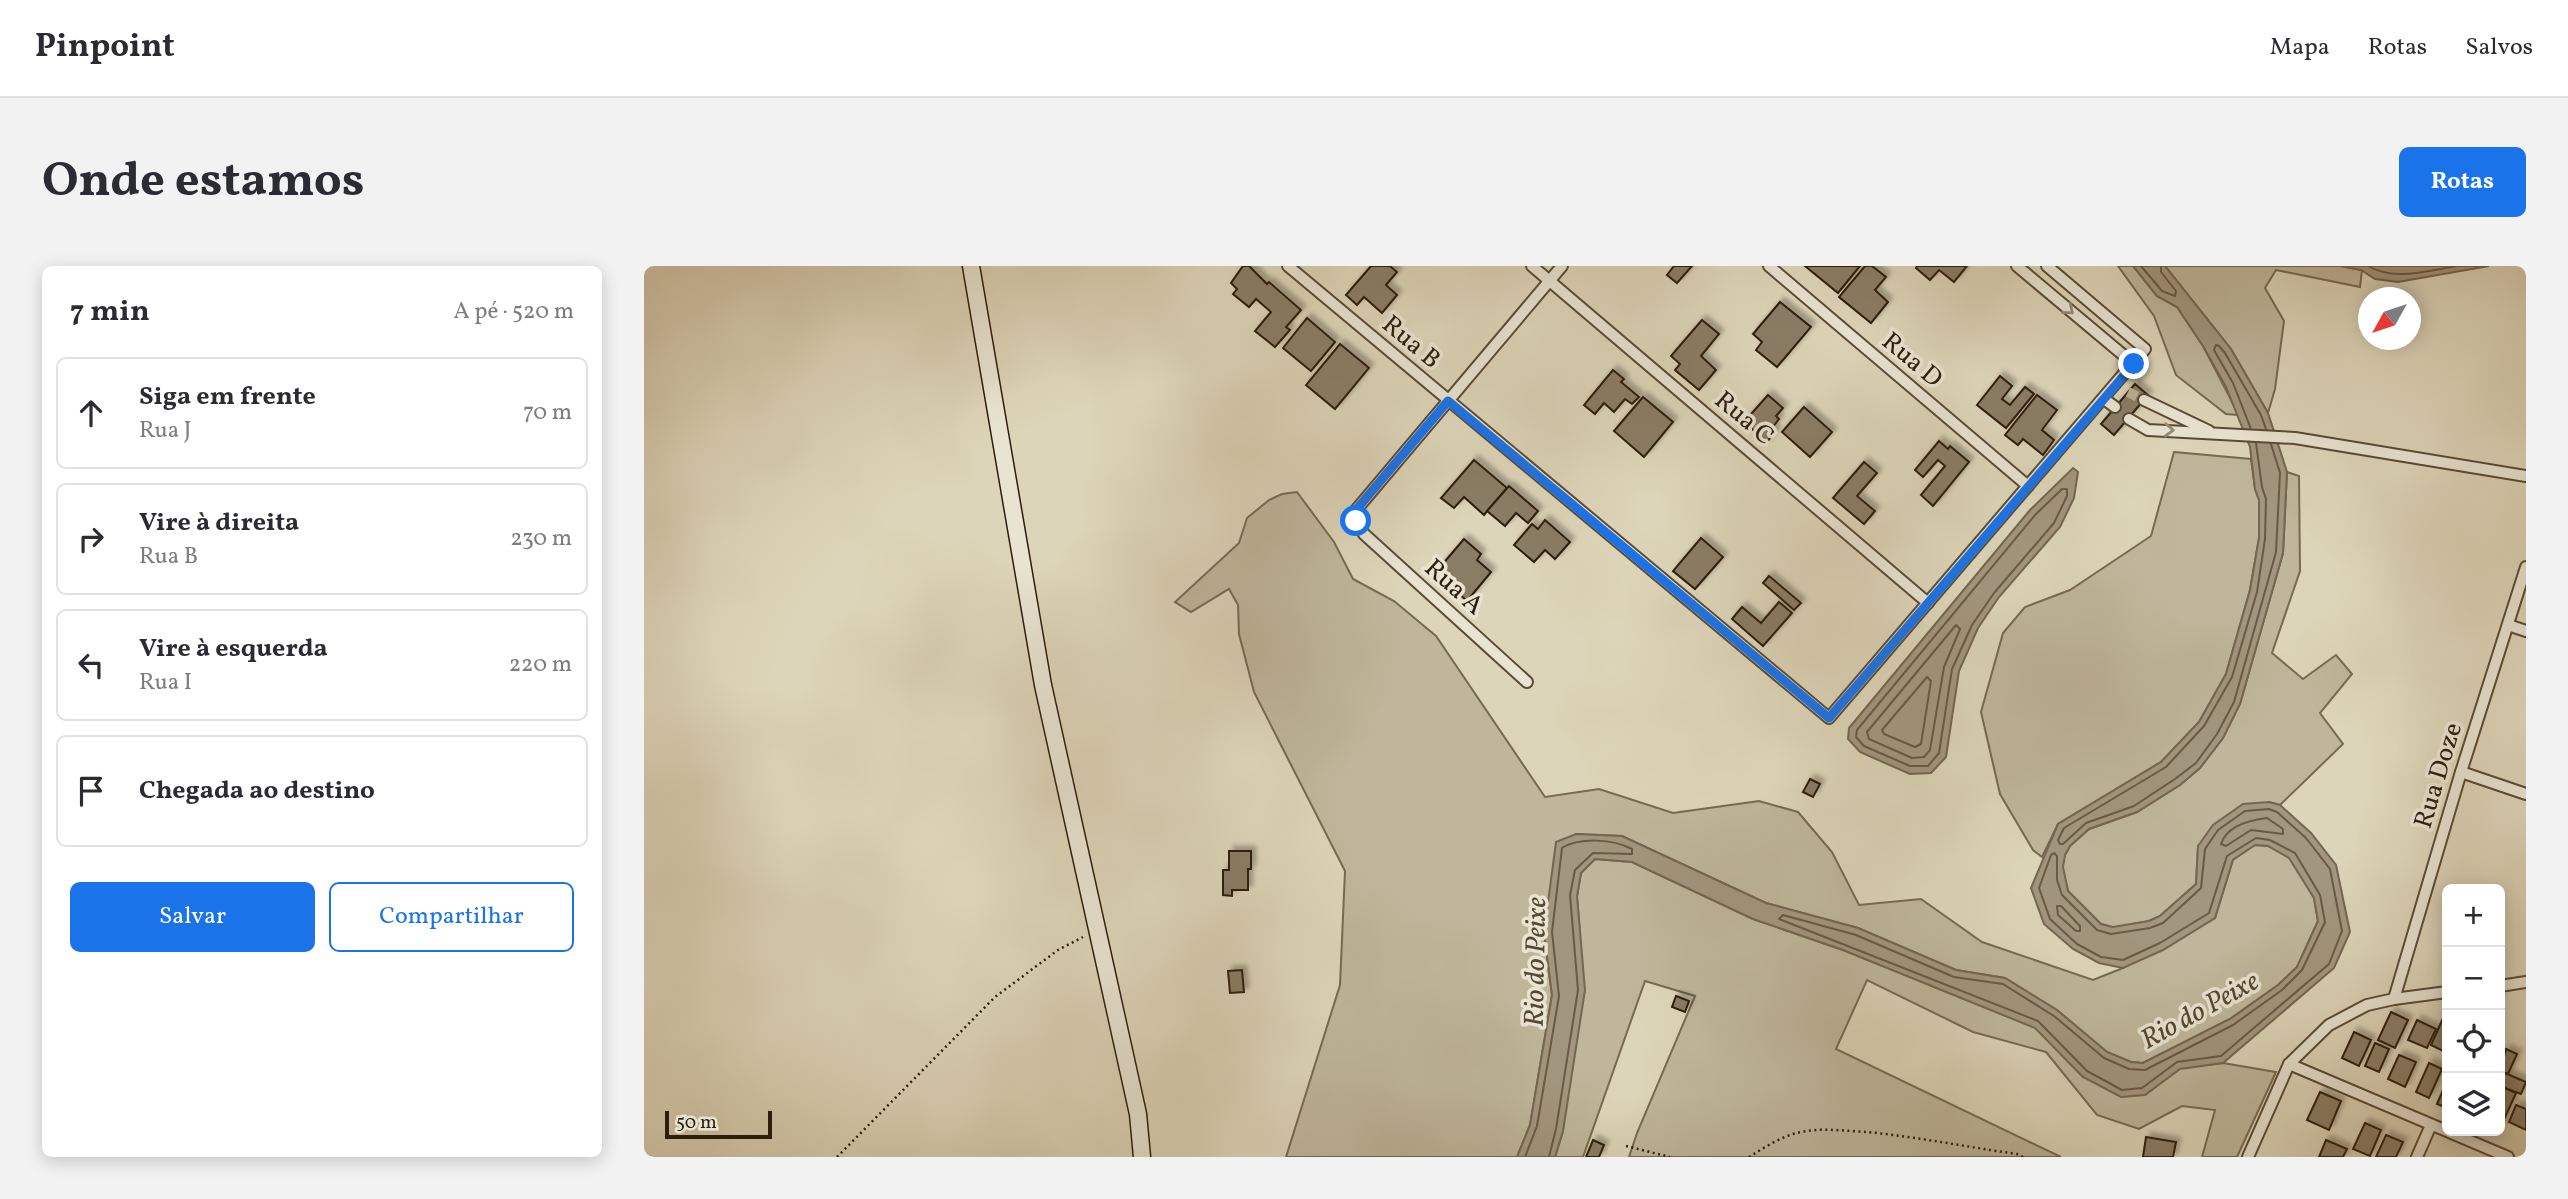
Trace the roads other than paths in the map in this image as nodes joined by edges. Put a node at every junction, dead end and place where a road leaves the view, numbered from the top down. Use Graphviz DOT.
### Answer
graph roads {
  1 [pos="971,266"];
  2 [pos="1288,266"];
  3 [pos="1532,266"];
  4 [pos="1562,266"];
  5 [pos="1769,266"];
  6 [pos="2017,266"];
  7 [pos="2047,266"];
  8 [pos="1549,281"];
  9 [pos="2134,364"];
  10 [pos="2116,385"];
  11 [pos="2128,392"];
  12 [pos="2104,399"];
  13 [pos="2144,400"];
  14 [pos="1448,401"];
  15 [pos="2115,408"];
  16 [pos="2129,418"];
  17 [pos="2217,432"];
  18 [pos="2526,476"];
  19 [pos="2028,486"];
  20 [pos="2526,566"];
  21 [pos="1928,603"];
  22 [pos="2508,625"];
  23 [pos="2526,631"];
  24 [pos="1527,682"];
  25 [pos="2461,772"];
  26 [pos="2526,794"];
  27 [pos="2526,982"];
  28 [pos="2505,985"];
  29 [pos="2442,993"];
  30 [pos="2395,999"];
  31 [pos="2289,1064"];
  32 [pos="2431,1125"];
  33 [pos="1142,1157"];
  34 [pos="2248,1157"];
  35 [pos="2417,1157"];
  36 [pos="2508,1157"];
  1 -- 33 [label="street"];
  2 -- 14 [label="street, Rua B"];
  3 -- 8 [label="street, Rua C"];
  4 -- 8 [label="street"];
  5 -- 19 [label="street, Rua D"];
  6 -- 9 [label="street, one-way"];
  7 -- 9 [label="street"];
  8 -- 14 [label="street"];
  8 -- 21 [label="street, Rua C"];
  9 -- 10 [label="street"];
  10 -- 11 [label="street"];
  10 -- 12 [label="street"];
  12 -- 15 [label="street"];
  12 -- 19 [label="street"];
  13 -- 17 [label="street"];
  14 -- 21 [label="street, Rua B"];
  14 -- 24 [label="street, Rua A"];
  16 -- 17 [label="street, one-way"];
  17 -- 18 [label="street"];
  19 -- 21 [label="street"];
  20 -- 22 [label="street, Rua Doze"];
  22 -- 23 [label="street"];
  22 -- 25 [label="street, Rua Doze"];
  25 -- 26 [label="street"];
  25 -- 30 [label="street, Rua Doze"];
  27 -- 28 [label="street"];
  29 -- 30 [label="street"];
  30 -- 31 [label="street"];
  31 -- 32 [label="street"];
  31 -- 34 [label="street"];
  32 -- 35 [label="street"];
  32 -- 36 [label="street"];
}
